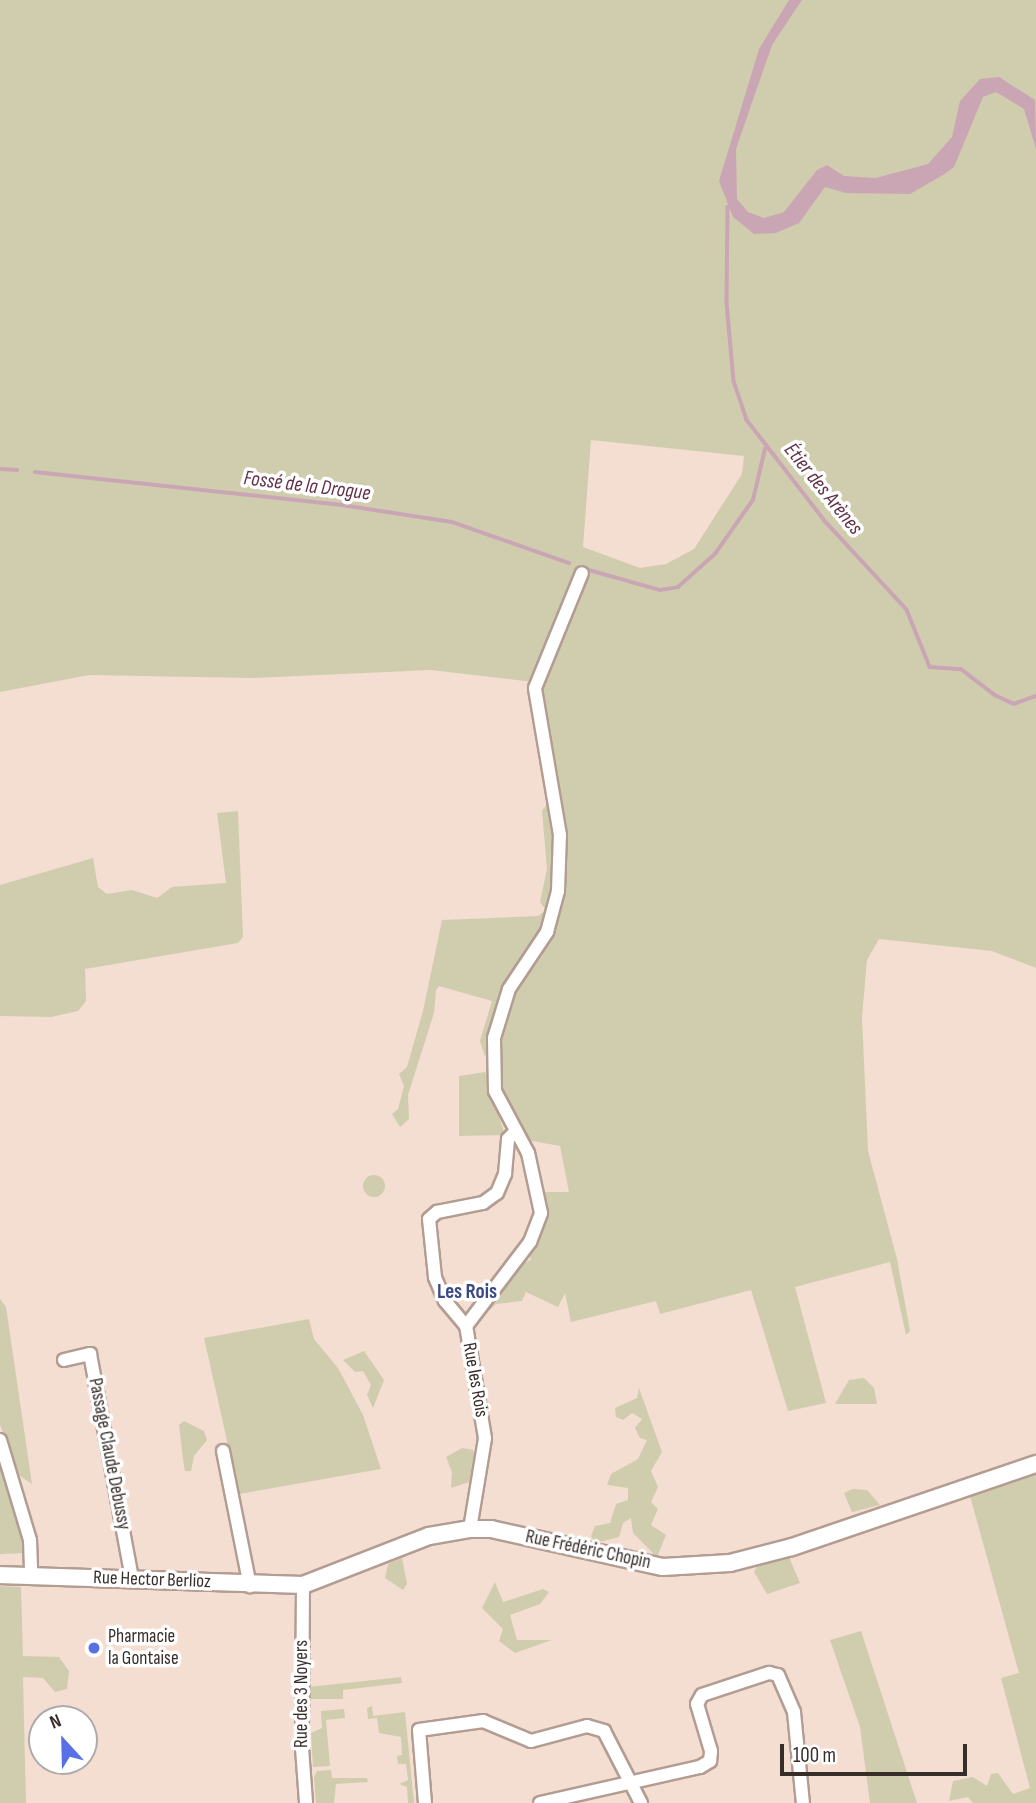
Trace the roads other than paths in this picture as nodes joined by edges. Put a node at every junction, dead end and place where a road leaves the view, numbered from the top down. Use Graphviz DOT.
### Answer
graph roads {
  1 [pos="582,573"];
  2 [pos="516,1131"];
  3 [pos="466,1326"];
  4 [pos="64,1360"];
  5 [pos="0,1440"];
  6 [pos="223,1451"];
  7 [pos="1036,1465"];
  8 [pos="470,1529"];
  9 [pos="0,1575"];
  10 [pos="31,1576"];
  11 [pos="132,1579"];
  12 [pos="303,1585"];
  13 [pos="250,1586"];
  14 [pos="632,1785"];
  15 [pos="306,1803"];
  16 [pos="425,1803"];
  17 [pos="540,1803"];
  18 [pos="640,1803"];
  19 [pos="803,1803"];
  1 -- 2 [label="street, Rue les Rois"];
  2 -- 3 [label="street, Rue les Rois"];
  2 -- 3 [label="street"];
  3 -- 8 [label="street, Rue les Rois"];
  4 -- 11 [label="street, Passage Claude Debussy"];
  5 -- 10 [label="street"];
  6 -- 13 [label="street"];
  7 -- 8 [label="street, Rue Frédéric Chopin"];
  8 -- 12 [label="street, Rue Frédéric Chopin"];
  9 -- 10 [label="street, Rue Hector Berlioz"];
  10 -- 11 [label="street, Rue Hector Berlioz"];
  11 -- 13 [label="street, Rue Hector Berlioz"];
  12 -- 13 [label="street, Rue Hector Berlioz"];
  12 -- 15 [label="street, Rue des 3 Noyers"];
  14 -- 16 [label="street"];
  14 -- 17 [label="street"];
  14 -- 18 [label="street"];
  14 -- 19 [label="street"];
}
